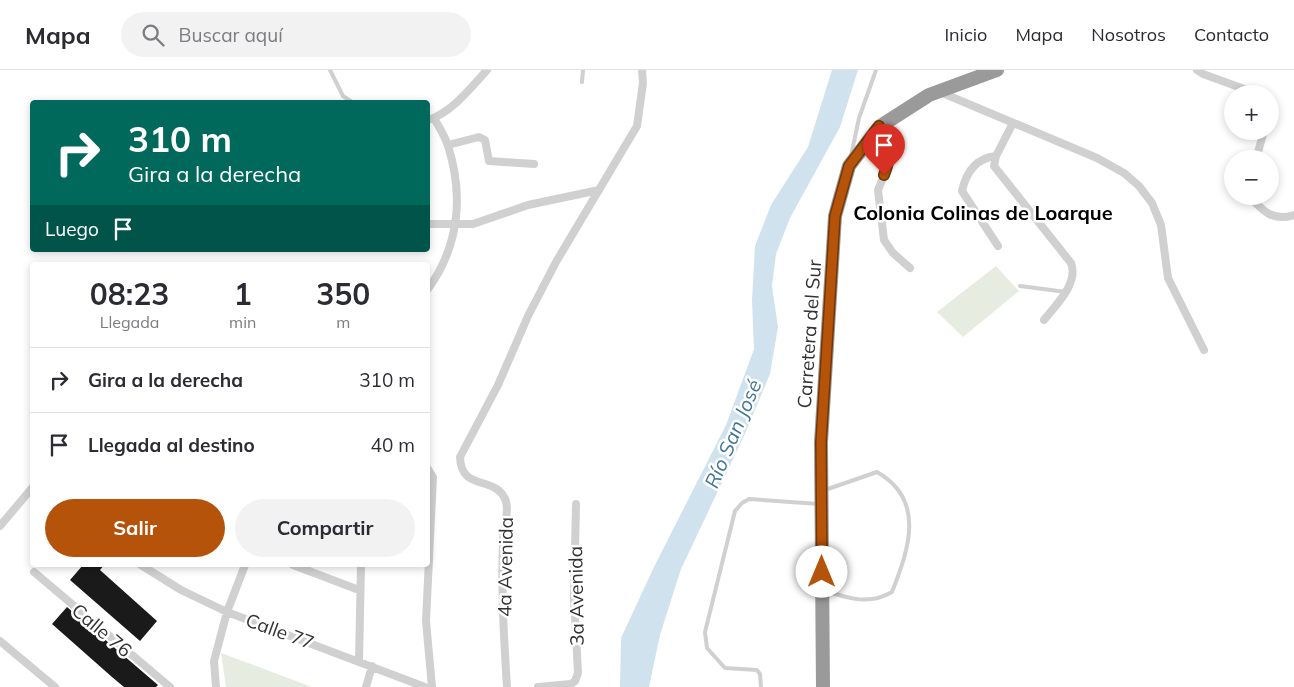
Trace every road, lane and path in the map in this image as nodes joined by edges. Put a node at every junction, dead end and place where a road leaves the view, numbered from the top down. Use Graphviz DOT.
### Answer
graph roads {
  1 [pos="330,70"];
  2 [pos="487,70"];
  3 [pos="583,70"];
  4 [pos="642,70"];
  5 [pos="876,70"];
  6 [pos="997,70"];
  7 [pos="1198,70"];
  8 [pos="582,82"];
  9 [pos="1233,85"];
  10 [pos="938,92"];
  11 [pos="349,100"];
  12 [pos="431,119"];
  13 [pos="1013,123"];
  14 [pos="879,126"];
  15 [pos="448,145"];
  16 [pos="996,156"];
  17 [pos="534,164"];
  18 [pos="849,166"];
  19 [pos="599,190"];
  20 [pos="1258,205"];
  21 [pos="1294,215"];
  22 [pos="430,224"];
  23 [pos="456,224"];
  24 [pos="998,246"];
  25 [pos="910,268"];
  26 [pos="430,286"];
  27 [pos="1020,286"];
  28 [pos="1066,292"];
  29 [pos="1044,320"];
  30 [pos="1204,350"];
  31 [pos="430,472"];
  32 [pos="30,490"];
  33 [pos="821,497"];
  34 [pos="576,504"];
  35 [pos="0,526"];
  36 [pos="430,539"];
  37 [pos="144,567"];
  38 [pos="244,567"];
  39 [pos="298,567"];
  40 [pos="361,567"];
  41 [pos="429,567"];
  42 [pos="34,572"];
  43 [pos="822,589"];
  44 [pos="359,590"];
  45 [pos="227,612"];
  46 [pos="0,641"];
  47 [pos="359,661"];
  48 [pos="372,666"];
  49 [pos="55,687"];
  50 [pos="170,687"];
  51 [pos="216,687"];
  52 [pos="366,687"];
  53 [pos="425,687"];
  54 [pos="432,687"];
  55 [pos="507,687"];
  56 [pos="538,687"];
  57 [pos="761,687"];
  58 [pos="823,687"];
  1 -- 11 [label="lane"];
  2 -- 12 [label="street"];
  3 -- 8 [label="lane"];
  4 -- 19 [label="street"];
  5 -- 18 [label="lane"];
  6 -- 10 [label="highway, Carretera del Sur"];
  7 -- 9 [label="street"];
  10 -- 13 [label="street"];
  10 -- 14 [label="highway, Carretera del Sur"];
  12 -- 15 [label="street"];
  13 -- 16 [label="street"];
  13 -- 30 [label="street"];
  14 -- 18 [label="highway, Carretera del Sur"];
  14 -- 25 [label="street"];
  15 -- 17 [label="street"];
  15 -- 23 [label="street"];
  16 -- 24 [label="street"];
  16 -- 28 [label="street"];
  18 -- 33 [label="highway, Carretera del Sur"];
  19 -- 23 [label="street"];
  19 -- 55 [label="street, 4a Avenida"];
  20 -- 21 [label="street"];
  22 -- 23 [label="street"];
  23 -- 26 [label="street"];
  27 -- 28 [label="lane"];
  28 -- 29 [label="street"];
  31 -- 36 [label="street"];
  32 -- 35 [label="street"];
  33 -- 43 [label="highway, Carretera del Sur"];
  33 -- 43 [label="lane"];
  33 -- 57 [label="lane"];
  34 -- 56 [label="street, 3a Avenida"];
  37 -- 45 [label="street, Calle 77"];
  38 -- 45 [label="street"];
  39 -- 44 [label="street"];
  40 -- 44 [label="street"];
  41 -- 54 [label="street"];
  42 -- 50 [label="street, Calle 76"];
  43 -- 58 [label="highway, Carretera del Sur"];
  44 -- 47 [label="street"];
  45 -- 47 [label="street, Calle 77"];
  45 -- 51 [label="street"];
  46 -- 49 [label="street"];
  47 -- 48 [label="street, Calle 77"];
  48 -- 52 [label="street"];
  48 -- 53 [label="street, Calle 77"];
}
